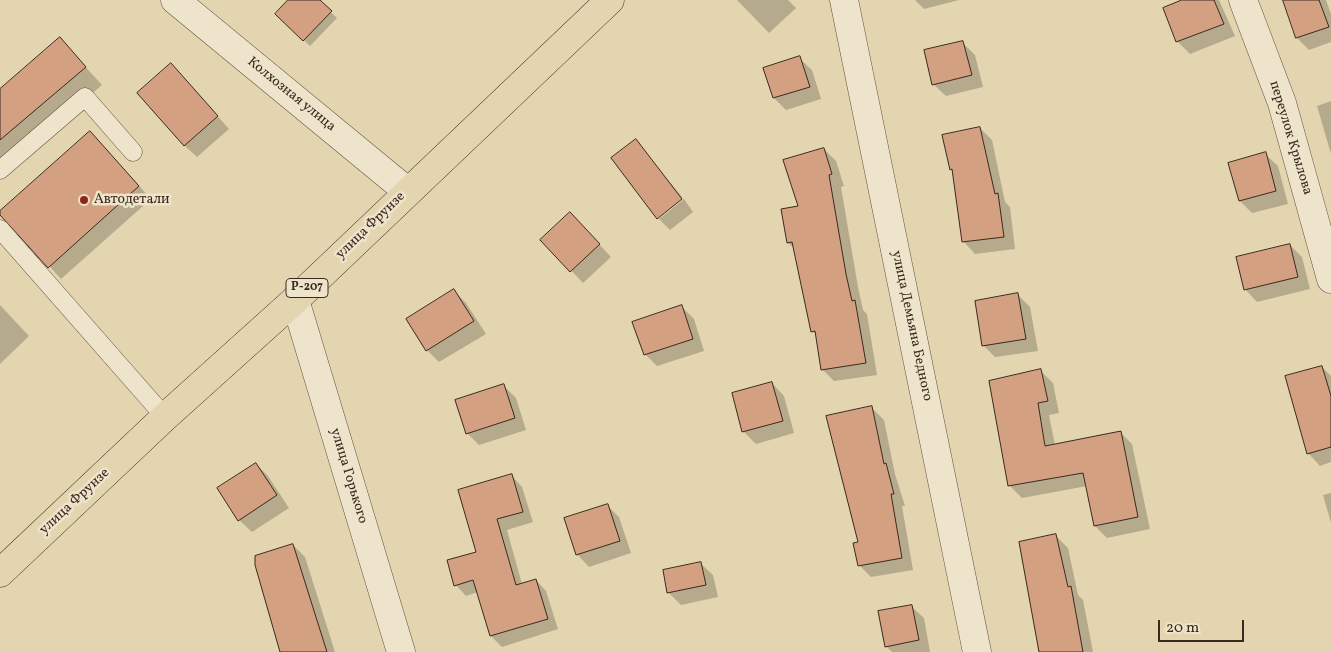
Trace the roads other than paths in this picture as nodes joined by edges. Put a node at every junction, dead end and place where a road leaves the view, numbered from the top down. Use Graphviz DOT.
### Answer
graph roads {
  1 [pos="175,0"];
  2 [pos="610,0"];
  3 [pos="844,0"];
  4 [pos="1243,0"];
  5 [pos="133,152"];
  6 [pos="0,170"];
  7 [pos="407,191"];
  8 [pos="0,229"];
  9 [pos="1331,279"];
  10 [pos="295,300"];
  11 [pos="164,417"];
  12 [pos="0,573"];
  13 [pos="401,652"];
  14 [pos="977,652"];
  1 -- 7 [label="street, Колхозная улица"];
  2 -- 7 [label="main road, улица Фрунзе / Р-207"];
  3 -- 14 [label="street, улица Демьяна Бедного"];
  4 -- 9 [label="street, переулок Крылова"];
  5 -- 6 [label="lane"];
  7 -- 10 [label="main road, улица Фрунзе / Р-207"];
  8 -- 11 [label="lane"];
  10 -- 11 [label="main road, улица Фрунзе / Р-207"];
  10 -- 13 [label="street, улица Горького"];
  11 -- 12 [label="main road, улица Фрунзе / Р-207"];
}
